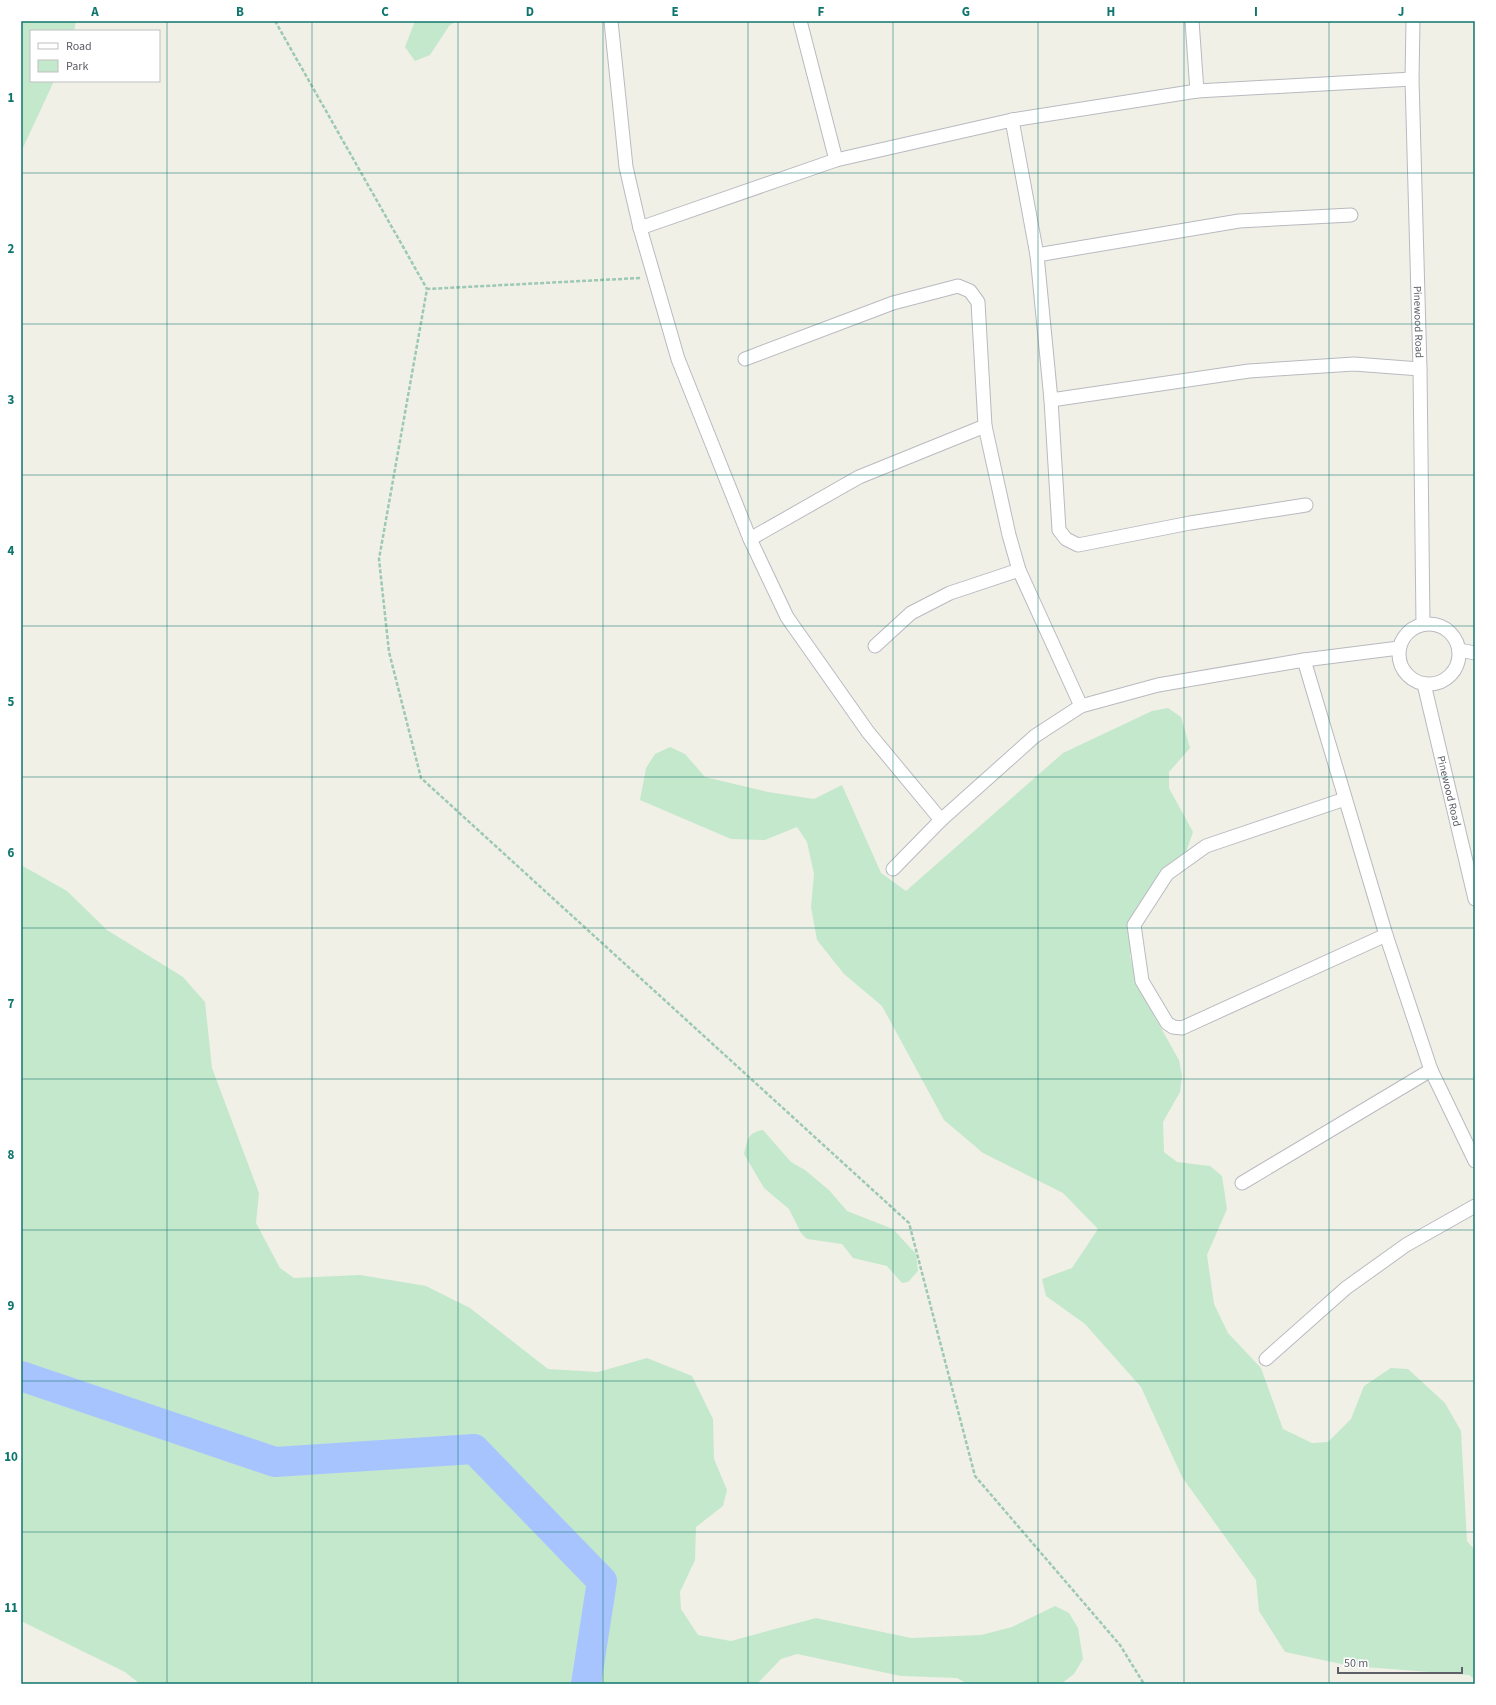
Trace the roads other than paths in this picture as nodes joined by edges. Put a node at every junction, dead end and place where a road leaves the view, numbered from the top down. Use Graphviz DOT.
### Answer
graph roads {
  1 [pos="611,21"];
  2 [pos="800,21"];
  3 [pos="1192,21"];
  4 [pos="1413,21"];
  5 [pos="1412,79"];
  6 [pos="1198,91"];
  7 [pos="1012,120"];
  8 [pos="836,160"];
  9 [pos="1351,215"];
  10 [pos="640,228"];
  11 [pos="1037,255"];
  12 [pos="745,359"];
  13 [pos="1420,370"];
  14 [pos="1051,400"];
  15 [pos="985,426"];
  16 [pos="1306,506"];
  17 [pos="750,539"];
  18 [pos="1019,570"];
  19 [pos="1423,624"];
  20 [pos="875,646"];
  21 [pos="1399,648"];
  22 [pos="1459,650"];
  23 [pos="1475,653"];
  24 [pos="1304,660"];
  25 [pos="1424,684"];
  26 [pos="1081,706"];
  27 [pos="1345,799"];
  28 [pos="940,820"];
  29 [pos="893,869"];
  30 [pos="1475,899"];
  31 [pos="1386,935"];
  32 [pos="1431,1070"];
  33 [pos="1475,1161"];
  34 [pos="1242,1184"];
  35 [pos="1475,1206"];
  36 [pos="1266,1359"];
  1 -- 10 [label="street"];
  2 -- 8 [label="street"];
  3 -- 6 [label="street"];
  4 -- 5 [label="street, Pinewood Road"];
  5 -- 6 [label="street"];
  5 -- 13 [label="street, Pinewood Road"];
  6 -- 7 [label="street"];
  7 -- 8 [label="street"];
  7 -- 11 [label="street"];
  8 -- 10 [label="street"];
  9 -- 11 [label="street"];
  10 -- 17 [label="street"];
  11 -- 14 [label="street"];
  12 -- 15 [label="street"];
  13 -- 14 [label="street"];
  13 -- 19 [label="street, Pinewood Road"];
  14 -- 16 [label="street"];
  15 -- 17 [label="street"];
  15 -- 18 [label="street"];
  17 -- 28 [label="street"];
  18 -- 20 [label="street"];
  18 -- 26 [label="street"];
  19 -- 21 [label="street"];
  19 -- 22 [label="street"];
  21 -- 24 [label="street"];
  21 -- 25 [label="street"];
  22 -- 23 [label="street"];
  22 -- 25 [label="street"];
  24 -- 26 [label="street"];
  24 -- 27 [label="street"];
  25 -- 30 [label="street, Pinewood Road"];
  26 -- 28 [label="street"];
  27 -- 31 [label="street"];
  27 -- 31 [label="street"];
  28 -- 29 [label="street"];
  31 -- 32 [label="street"];
  32 -- 33 [label="street"];
  32 -- 34 [label="street"];
  35 -- 36 [label="street"];
}
